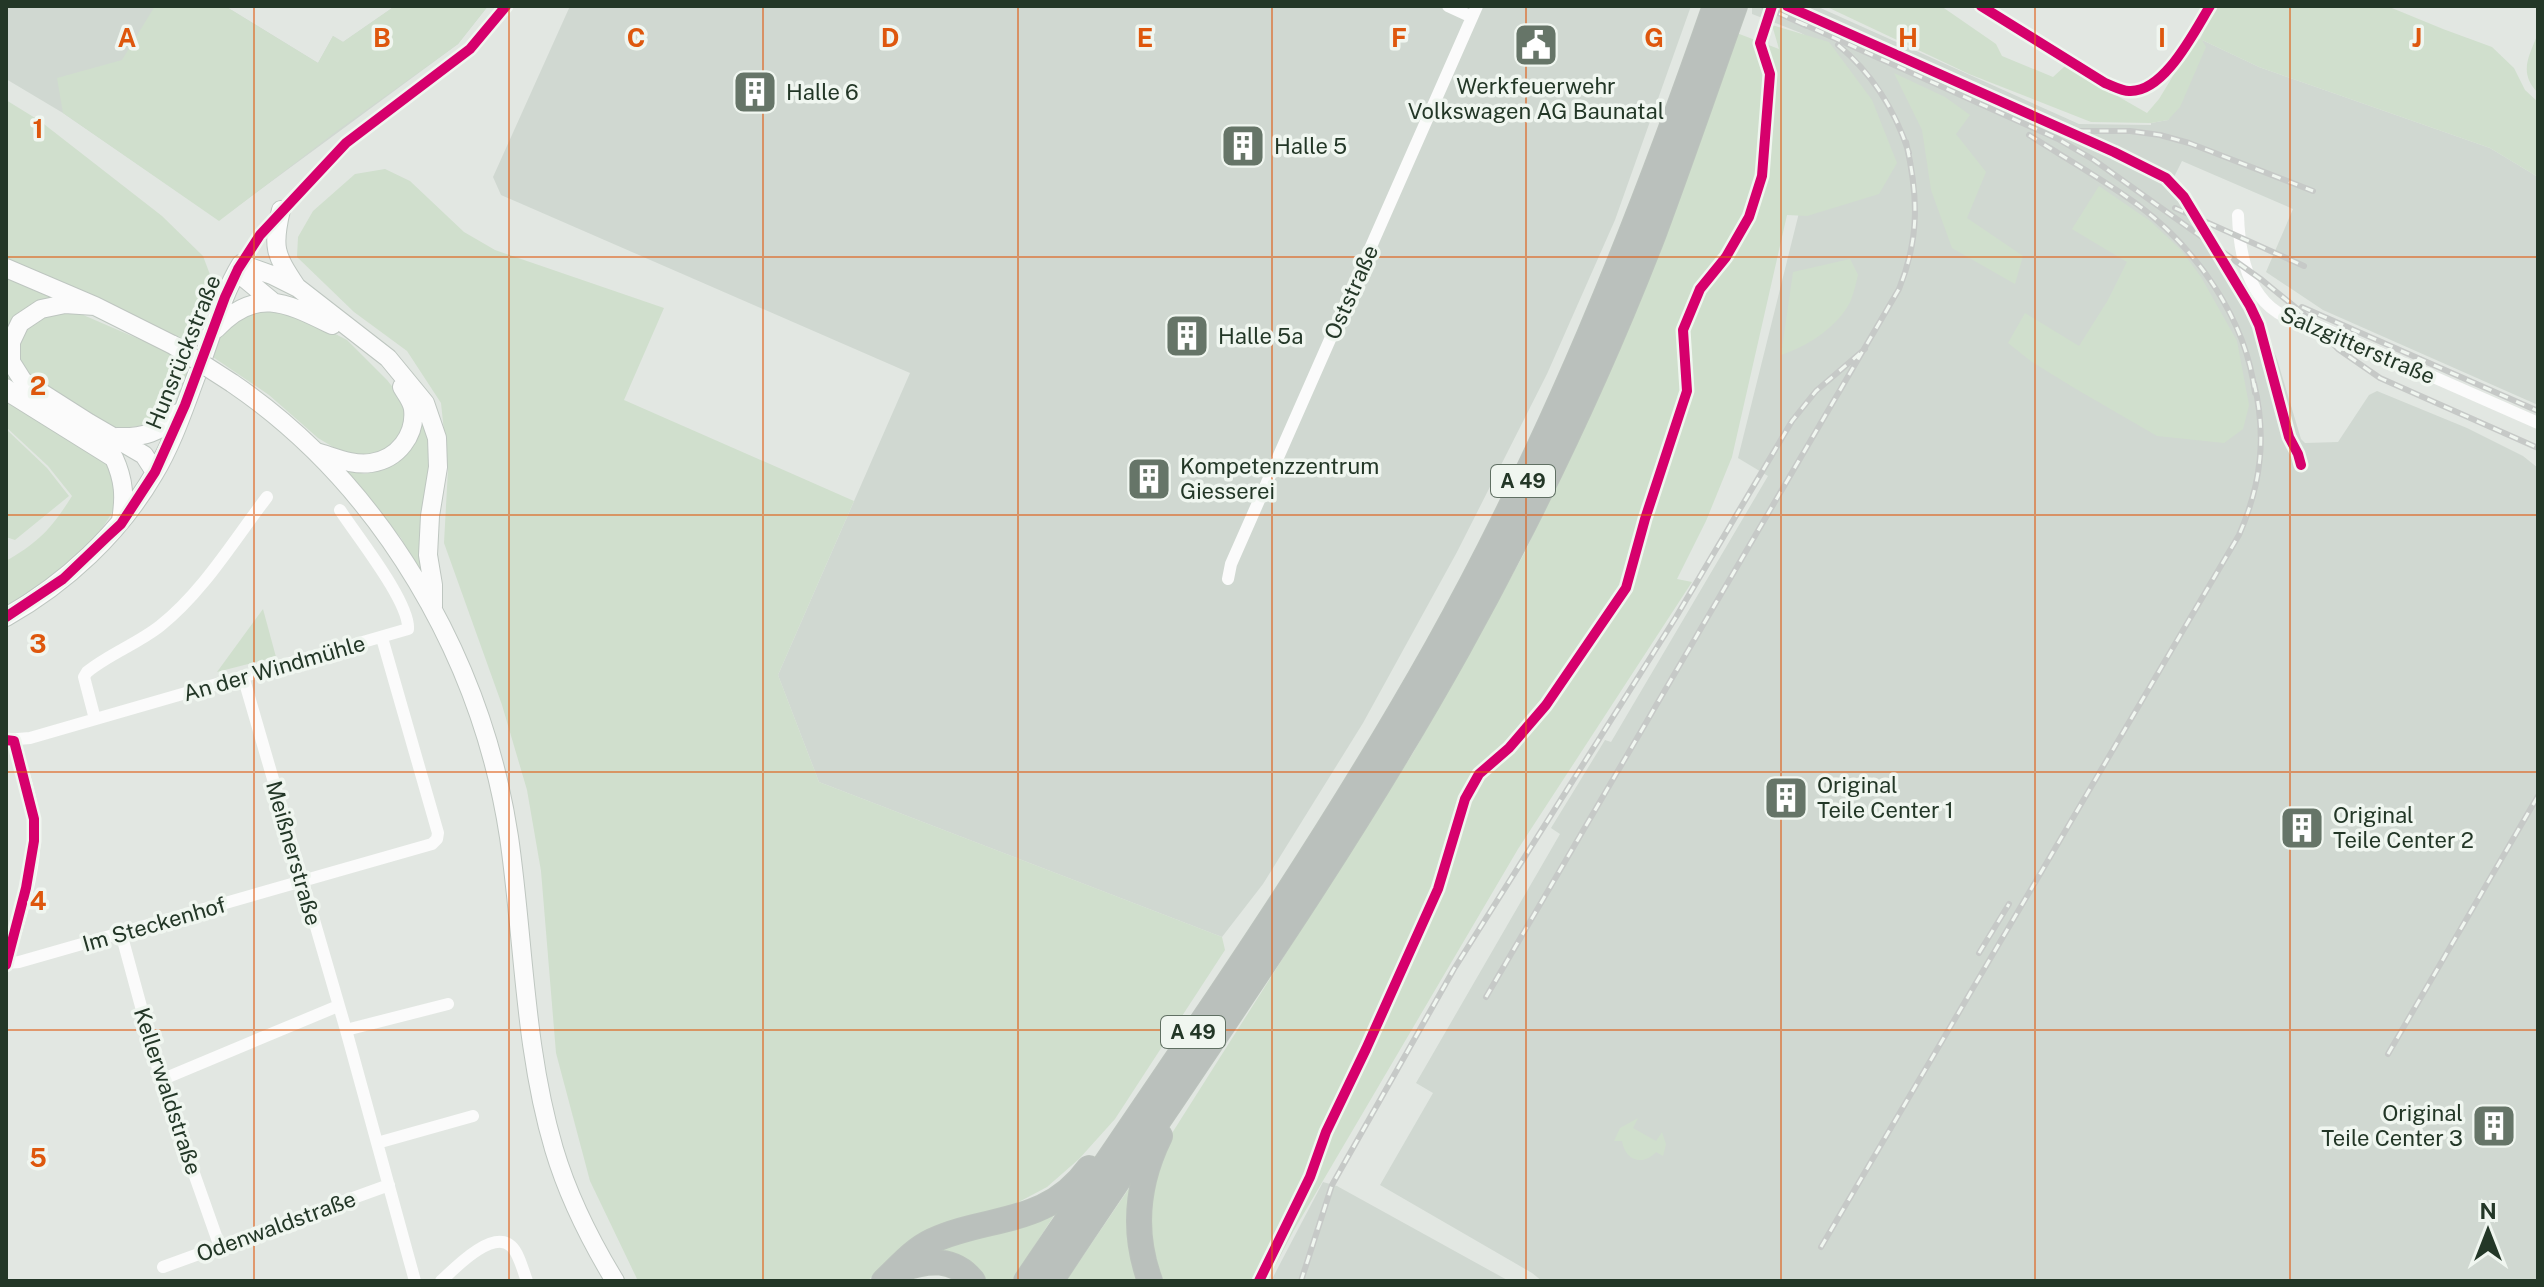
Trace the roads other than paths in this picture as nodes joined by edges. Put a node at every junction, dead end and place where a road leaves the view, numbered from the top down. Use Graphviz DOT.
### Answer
graph roads {
  1 [pos="506,6"];
  2 [pos="1448,6"];
  3 [pos="1787,6"];
  4 [pos="1475,11"];
  5 [pos="1723,13"];
  6 [pos="281,210"];
  7 [pos="2238,215"];
  8 [pos="6,268"];
  9 [pos="239,268"];
  10 [pos="298,288"];
  11 [pos="273,302"];
  12 [pos="95,306"];
  13 [pos="214,331"];
  14 [pos="6,388"];
  15 [pos="185,405"];
  16 [pos="2538,423"];
  17 [pos="117,437"];
  18 [pos="315,452"];
  19 [pos="114,458"];
  20 [pos="2301,465"];
  21 [pos="155,472"];
  22 [pos="267,497"];
  23 [pos="340,510"];
  24 [pos="121,524"];
  25 [pos="1228,579"];
  26 [pos="433,610"];
  27 [pos="6,617"];
  28 [pos="382,638"];
  29 [pos="243,676"];
  30 [pos="95,719"];
  31 [pos="10,741"];
  32 [pos="301,881"];
  33 [pos="121,933"];
  34 [pos="6,964"];
  35 [pos="448,1004"];
  36 [pos="338,1006"];
  37 [pos="346,1030"];
  38 [pos="1192,1068"];
  39 [pos="161,1080"];
  40 [pos="473,1116"];
  41 [pos="377,1143"];
  42 [pos="1116,1148"];
  43 [pos="389,1185"];
  44 [pos="220,1247"];
  45 [pos="163,1267"];
  46 [pos="886,1279"];
  47 [pos="415,1281"];
  48 [pos="441,1281"];
  49 [pos="527,1281"];
  50 [pos="615,1281"];
  51 [pos="973,1281"];
  52 [pos="1026,1281"];
  53 [pos="1051,1281"];
  54 [pos="1150,1281"];
  1 -- 6 [label="street, Hunsrückstraße"];
  2 -- 4 [label="street"];
  3 -- 20 [label="street"];
  4 -- 25 [label="street, Oststraße"];
  5 -- 38 [label="highway, A 49"];
  5 -- 42 [label="highway, A 49"];
  6 -- 9 [label="street, Hunsrückstraße"];
  6 -- 10 [label="main road"];
  7 -- 16 [label="street, Salzgitterstraße"];
  8 -- 12 [label="main road"];
  9 -- 10 [label="main road"];
  9 -- 11 [label="main road"];
  9 -- 13 [label="main road, Hunsrückstraße"];
  10 -- 26 [label="main road"];
  11 -- 13 [label="main road"];
  11 -- 18 [label="main road"];
  12 -- 17 [label="main road"];
  12 -- 18 [label="main road, bridge"];
  13 -- 15 [label="main road, Hunsrückstraße"];
  14 -- 19 [label="main road"];
  15 -- 17 [label="main road"];
  15 -- 21 [label="main road, Hunsrückstraße"];
  17 -- 21 [label="main road"];
  18 -- 26 [label="main road"];
  19 -- 21 [label="main road"];
  19 -- 24 [label="main road"];
  21 -- 24 [label="main road, Hunsrückstraße"];
  22 -- 30 [label="street"];
  23 -- 28 [label="street, An der Windmühle"];
  24 -- 27 [label="main road, Hunsrückstraße"];
  26 -- 50 [label="main road"];
  28 -- 29 [label="street, An der Windmühle"];
  28 -- 32 [label="street, Im Steckenhof"];
  29 -- 30 [label="street, An der Windmühle"];
  29 -- 32 [label="street, Meißnerstraße"];
  30 -- 31 [label="street, An der Windmühle"];
  31 -- 34 [label="street"];
  32 -- 33 [label="street, Im Steckenhof"];
  32 -- 36 [label="street, Meißnerstraße"];
  33 -- 34 [label="street, Im Steckenhof"];
  33 -- 39 [label="street, Kellerwaldstraße"];
  35 -- 37 [label="street"];
  36 -- 37 [label="street, Meißnerstraße"];
  36 -- 39 [label="street"];
  37 -- 41 [label="street, Meißnerstraße"];
  38 -- 53 [label="highway, A 49"];
  38 -- 54 [label="highway"];
  39 -- 44 [label="street, Kellerwaldstraße"];
  40 -- 41 [label="street"];
  41 -- 43 [label="street, Meißnerstraße"];
  42 -- 46 [label="highway"];
  42 -- 52 [label="highway, A 49"];
  43 -- 44 [label="street, Odenwaldstraße"];
  43 -- 47 [label="street, Meißnerstraße"];
  44 -- 45 [label="street, Odenwaldstraße"];
  46 -- 51 [label="highway"];
  48 -- 49 [label="street"];
}
